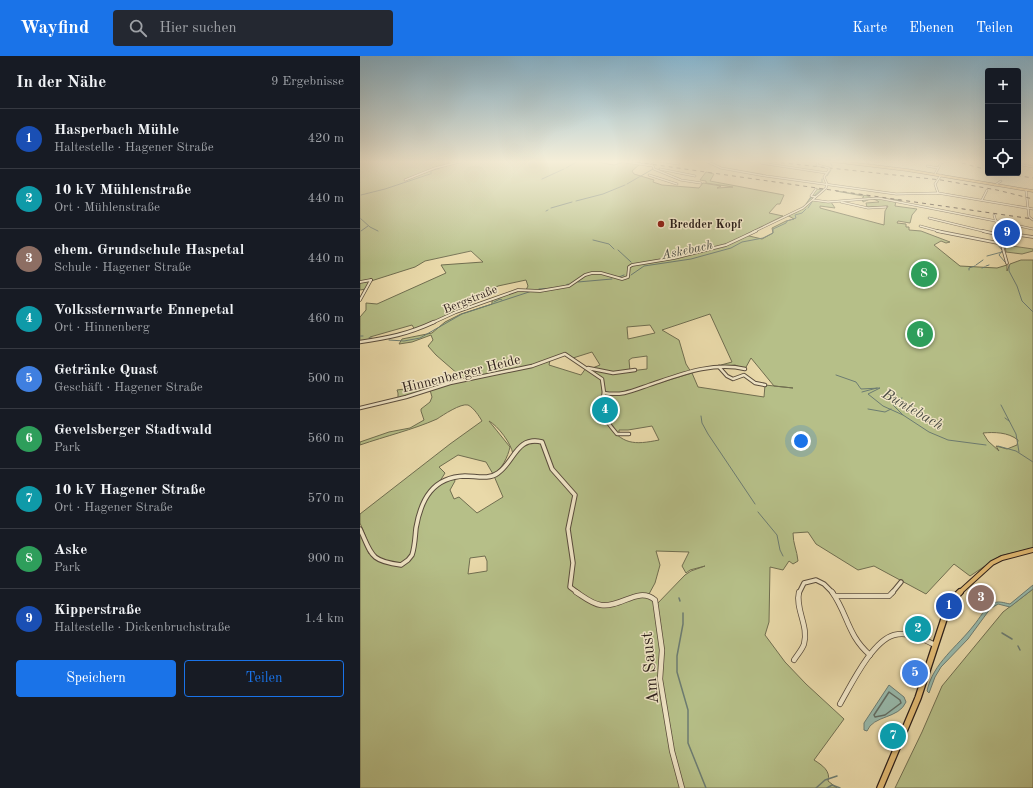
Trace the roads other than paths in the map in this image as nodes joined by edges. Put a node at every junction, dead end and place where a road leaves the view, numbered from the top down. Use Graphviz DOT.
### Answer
graph roads {
  1 [pos="812,195"];
  2 [pos="952,195"];
  3 [pos="984,195"];
  4 [pos="1027,195"];
  5 [pos="815,197"];
  6 [pos="813,200"];
  7 [pos="982,200"];
  8 [pos="838,202"];
  9 [pos="886,207"];
  10 [pos="1028,208"];
  11 [pos="1033,209"];
  12 [pos="994,215"];
  13 [pos="929,218"];
  14 [pos="1033,220"];
  15 [pos="996,221"];
  16 [pos="920,226"];
  17 [pos="1033,229"];
  18 [pos="999,232"];
  19 [pos="1000,235"];
  20 [pos="1033,238"];
  21 [pos="1003,244"];
  22 [pos="1007,264"];
  23 [pos="360,282"];
  24 [pos="360,300"];
  25 [pos="360,342"];
  26 [pos="719,367"];
  27 [pos="586,368"];
  28 [pos="745,369"];
  29 [pos="635,370"];
  30 [pos="765,385"];
  31 [pos="604,393"];
  32 [pos="360,408"];
  33 [pos="629,434"];
  34 [pos="360,529"];
  35 [pos="1033,550"];
  36 [pos="901,582"];
  37 [pos="836,596"];
  38 [pos="936,644"];
  39 [pos="870,656"];
  40 [pos="794,660"];
  41 [pos="840,704"];
  42 [pos="682,788"];
  43 [pos="880,788"];
  1 -- 5 [label="street"];
  2 -- 7 [label="street"];
  3 -- 7 [label="street"];
  4 -- 10 [label="street"];
  5 -- 6 [label="street"];
  6 -- 8 [label="street"];
  6 -- 25 [label="street, Bergstraße"];
  7 -- 10 [label="street"];
  8 -- 9 [label="street"];
  8 -- 15 [label="street"];
  10 -- 11 [label="street"];
  10 -- 14 [label="street"];
  12 -- 15 [label="street"];
  13 -- 19 [label="street"];
  15 -- 17 [label="street"];
  15 -- 18 [label="street"];
  16 -- 21 [label="street"];
  18 -- 19 [label="street"];
  18 -- 20 [label="street"];
  19 -- 21 [label="street"];
  21 -- 22 [label="street"];
  23 -- 24 [label="street"];
  26 -- 28 [label="street"];
  26 -- 30 [label="street"];
  26 -- 31 [label="street"];
  27 -- 29 [label="street"];
  27 -- 31 [label="street"];
  27 -- 32 [label="street, Hinnenberger Heide"];
  31 -- 33 [label="street"];
  34 -- 42 [label="street, Am Saust"];
  35 -- 38 [label="main road"];
  36 -- 37 [label="street"];
  37 -- 39 [label="street"];
  37 -- 40 [label="street"];
  38 -- 39 [label="street"];
  38 -- 43 [label="main road"];
  39 -- 41 [label="street"];
}
